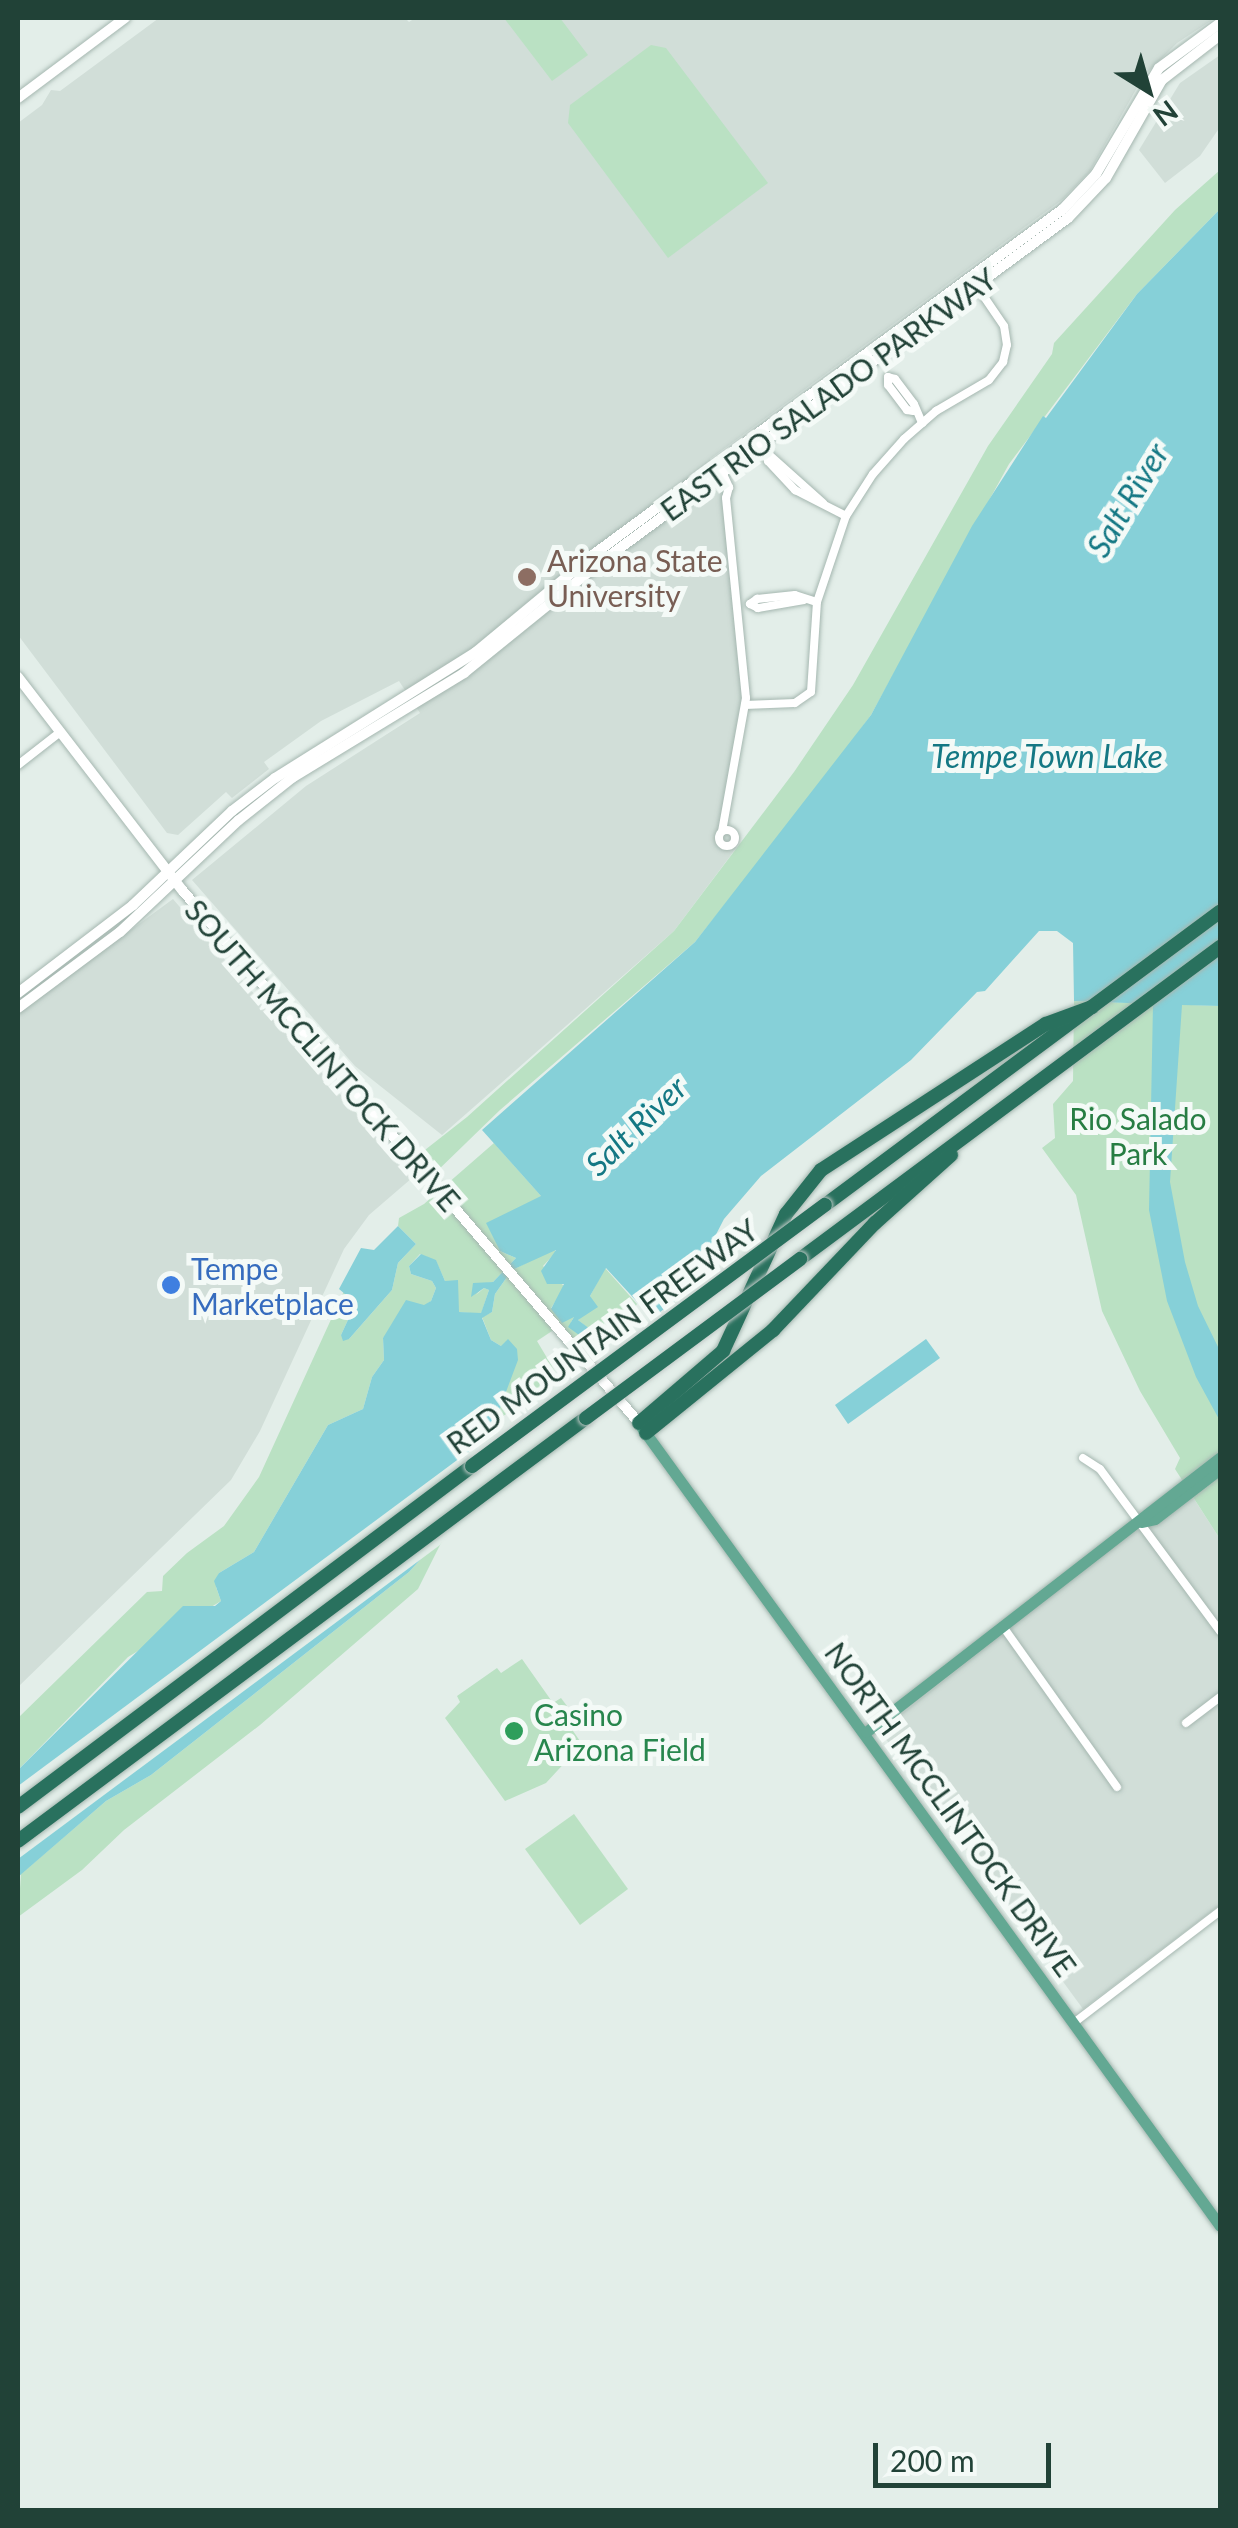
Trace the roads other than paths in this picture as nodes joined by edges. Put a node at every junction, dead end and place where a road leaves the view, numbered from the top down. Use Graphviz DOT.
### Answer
graph roads {
  1 [pos="126,18"];
  2 [pos="1220,23"];
  3 [pos="1220,36"];
  4 [pos="18,98"];
  5 [pos="974,281"];
  6 [pos="876,359"];
  7 [pos="922,423"];
  8 [pos="761,444"];
  9 [pos="722,472"];
  10 [pos="846,516"];
  11 [pos="817,602"];
  12 [pos="737,605"];
  13 [pos="18,678"];
  14 [pos="746,705"];
  15 [pos="59,733"];
  16 [pos="18,765"];
  17 [pos="722,831"];
  18 [pos="168,872"];
  19 [pos="176,883"];
  20 [pos="1220,912"];
  21 [pos="1220,947"];
  22 [pos="18,993"];
  23 [pos="18,1008"];
  24 [pos="1060,1024"];
  25 [pos="960,1140"];
  26 [pos="642,1428"];
  27 [pos="1220,1457"];
  28 [pos="1083,1458"];
  29 [pos="1220,1469"];
  30 [pos="1141,1522"];
  31 [pos="1004,1628"];
  32 [pos="1220,1632"];
  33 [pos="1220,1696"];
  34 [pos="1186,1723"];
  35 [pos="866,1732"];
  36 [pos="1117,1787"];
  37 [pos="18,1807"];
  38 [pos="18,1841"];
  39 [pos="1220,1911"];
  40 [pos="1074,2022"];
  41 [pos="1220,2226"];
  1 -- 4 [label="main road"];
  2 -- 5 [label="main road, EAST RIO SALADO PARKWAY"];
  3 -- 5 [label="main road, EAST RIO SALADO PARKWAY"];
  5 -- 6 [label="main road, EAST RIO SALADO PARKWAY"];
  5 -- 7 [label="street"];
  5 -- 8 [label="main road, EAST RIO SALADO PARKWAY"];
  6 -- 7 [label="street"];
  6 -- 8 [label="main road, EAST RIO SALADO PARKWAY"];
  7 -- 10 [label="street"];
  8 -- 9 [label="main road, EAST RIO SALADO PARKWAY"];
  8 -- 10 [label="street"];
  8 -- 18 [label="main road, EAST RIO SALADO PARKWAY"];
  9 -- 12 [label="street"];
  9 -- 19 [label="main road, EAST RIO SALADO PARKWAY"];
  10 -- 11 [label="street"];
  11 -- 12 [label="street"];
  11 -- 14 [label="street"];
  12 -- 14 [label="street"];
  13 -- 15 [label="main road, SOUTH MCCLINTOCK DRIVE"];
  14 -- 17 [label="street"];
  15 -- 16 [label="street"];
  15 -- 18 [label="main road, SOUTH MCCLINTOCK DRIVE"];
  18 -- 19 [label="main road, SOUTH MCCLINTOCK DRIVE"];
  18 -- 22 [label="main road, EAST RIO SALADO PARKWAY"];
  19 -- 23 [label="main road, EAST RIO SALADO PARKWAY"];
  19 -- 26 [label="main road, SOUTH MCCLINTOCK DRIVE, bridge"];
  20 -- 24 [label="highway"];
  21 -- 25 [label="highway, RED MOUNTAIN FREEWAY"];
  24 -- 26 [label="highway"];
  24 -- 37 [label="highway, RED MOUNTAIN FREEWAY, bridge"];
  25 -- 26 [label="highway"];
  25 -- 38 [label="highway, RED MOUNTAIN FREEWAY, bridge"];
  26 -- 35 [label="main road, NORTH MCCLINTOCK DRIVE"];
  27 -- 30 [label="main road"];
  28 -- 30 [label="street"];
  29 -- 30 [label="main road"];
  30 -- 31 [label="main road"];
  30 -- 32 [label="street"];
  31 -- 35 [label="main road"];
  31 -- 36 [label="street"];
  33 -- 34 [label="street"];
  35 -- 40 [label="main road, NORTH MCCLINTOCK DRIVE"];
  39 -- 40 [label="street"];
  40 -- 41 [label="main road, NORTH MCCLINTOCK DRIVE"];
}
